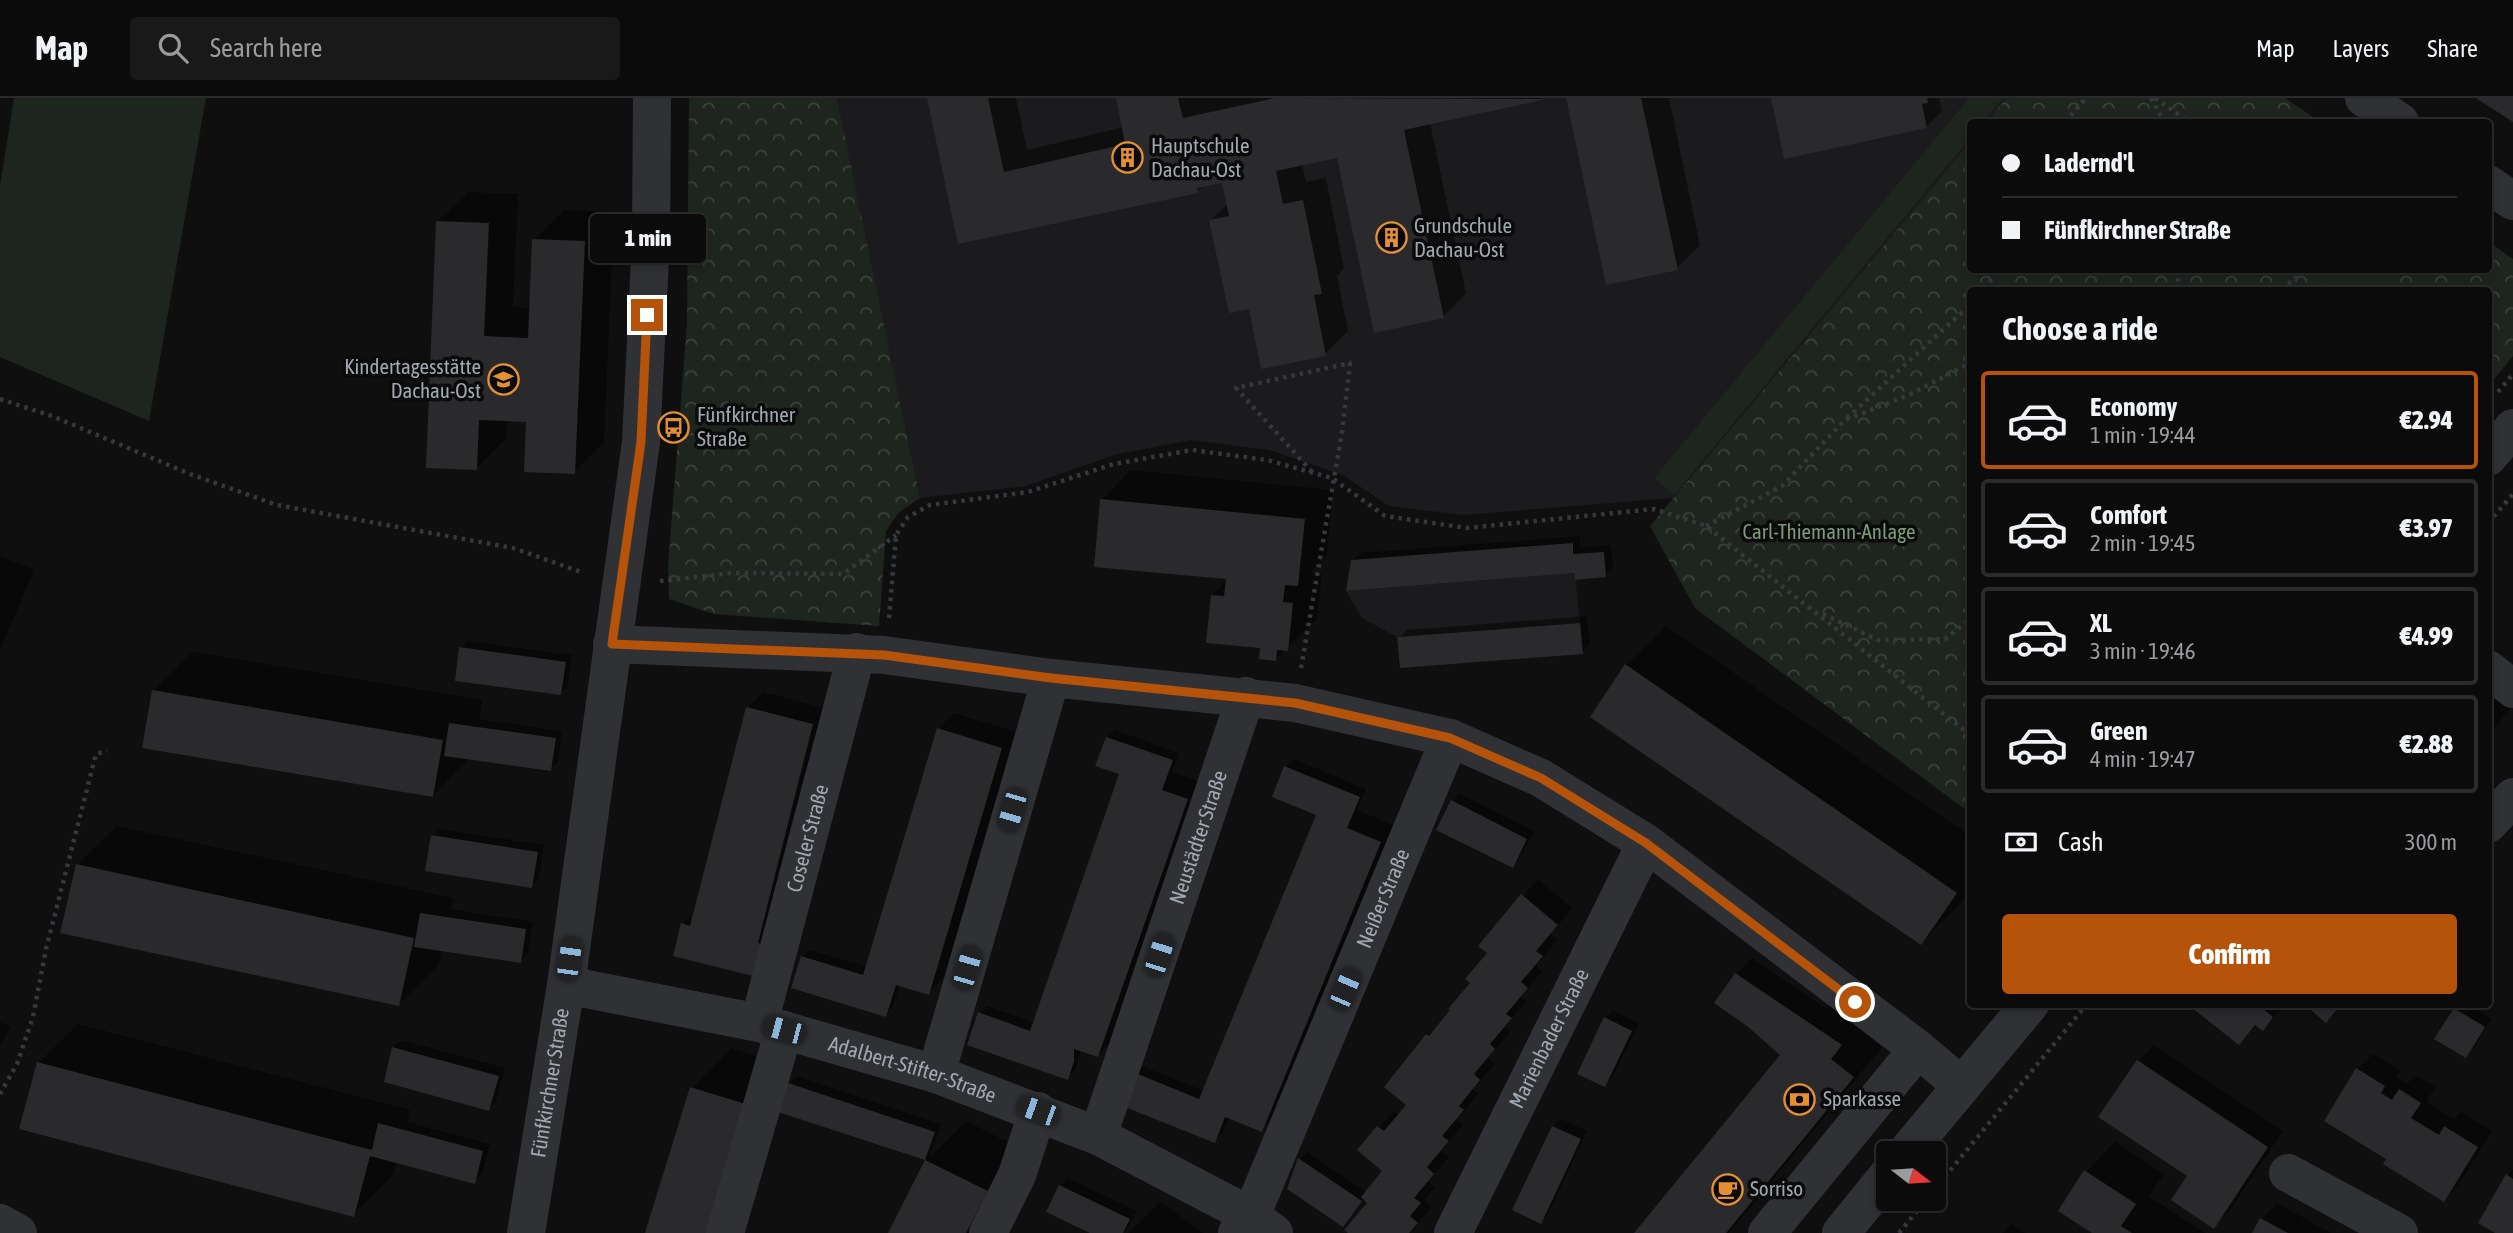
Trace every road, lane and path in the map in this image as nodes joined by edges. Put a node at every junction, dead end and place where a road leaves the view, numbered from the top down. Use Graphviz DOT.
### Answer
graph roads {
  1 [pos="652,98"];
  2 [pos="2086,98"];
  3 [pos="2153,98"];
  4 [pos="2364,98"];
  5 [pos="2068,119"];
  6 [pos="2163,119"];
  7 [pos="2184,119"];
  8 [pos="2396,119"];
  9 [pos="2492,187"];
  10 [pos="2513,201"];
  11 [pos="2300,273"];
  12 [pos="2286,287"];
  13 [pos="1967,308"];
  14 [pos="1967,365"];
  15 [pos="2513,374"];
  16 [pos="2497,394"];
  17 [pos="0,399"];
  18 [pos="1845,420"];
  19 [pos="2513,428"];
  20 [pos="2492,452"];
  21 [pos="1314,473"];
  22 [pos="1332,478"];
  23 [pos="2513,494"];
  24 [pos="2492,518"];
  25 [pos="1706,526"];
  26 [pos="896,535"];
  27 [pos="620,586"];
  28 [pos="1815,610"];
  29 [pos="1967,621"];
  30 [pos="612,644"];
  31 [pos="870,654"];
  32 [pos="2492,673"];
  33 [pos="1051,678"];
  34 [pos="2513,689"];
  35 [pos="1246,696"];
  36 [pos="1295,703"];
  37 [pos="1967,733"];
  38 [pos="1450,738"];
  39 [pos="107,751"];
  40 [pos="2513,797"];
  41 [pos="2492,820"];
  42 [pos="1646,843"];
  43 [pos="566,985"];
  44 [pos="2027,1008"];
  45 [pos="2084,1008"];
  46 [pos="771,1027"];
  47 [pos="1918,1049"];
  48 [pos="936,1073"];
  49 [pos="1962,1086"];
  50 [pos="0,1094"];
  51 [pos="1038,1111"];
  52 [pos="1098,1136"];
  53 [pos="1916,1141"];
  54 [pos="2288,1173"];
  55 [pos="1946,1176"];
  56 [pos="1876,1190"];
  57 [pos="1917,1211"];
  58 [pos="1254,1227"];
  59 [pos="526,1233"];
  60 [pos="725,1233"];
  61 [pos="988,1233"];
  62 [pos="1453,1233"];
  63 [pos="1767,1233"];
  64 [pos="1841,1233"];
  65 [pos="1899,1233"];
  66 [pos="2399,1233"];
  1 -- 27 [label="street, Fünfkirchner Straße"];
  2 -- 5 [label="path"];
  3 -- 6 [label="path"];
  3 -- 7 [label="path"];
  4 -- 8 [label="street"];
  9 -- 10 [label="street"];
  11 -- 12 [label="path"];
  13 -- 18 [label="path"];
  14 -- 18 [label="path"];
  15 -- 16 [label="path"];
  17 -- 27 [label="path"];
  18 -- 25 [label="path"];
  19 -- 20 [label="street"];
  21 -- 22 [label="path"];
  21 -- 22 [label="path"];
  21 -- 26 [label="path"];
  22 -- 25 [label="path"];
  22 -- 36 [label="path"];
  23 -- 24 [label="path"];
  25 -- 28 [label="path"];
  26 -- 27 [label="path"];
  26 -- 31 [label="path"];
  27 -- 30 [label="street, Fünfkirchner Straße"];
  28 -- 29 [label="path"];
  28 -- 37 [label="path"];
  30 -- 31 [label="street"];
  30 -- 43 [label="street, Fünfkirchner Straße"];
  31 -- 33 [label="street"];
  31 -- 46 [label="street, Coseler Straße"];
  32 -- 34 [label="street"];
  33 -- 35 [label="street"];
  33 -- 48 [label="street"];
  35 -- 36 [label="street"];
  35 -- 52 [label="street, Neustädter Straße"];
  36 -- 38 [label="street"];
  38 -- 42 [label="street"];
  38 -- 58 [label="street, Neißer Straße"];
  39 -- 50 [label="path"];
  40 -- 41 [label="street"];
  42 -- 47 [label="street"];
  42 -- 62 [label="street, Marienbader Straße"];
  43 -- 46 [label="street, Adalbert-Stifter-Straße"];
  43 -- 59 [label="street, Fünfkirchner Straße"];
  44 -- 49 [label="street"];
  45 -- 55 [label="path"];
  46 -- 48 [label="street, Adalbert-Stifter-Straße"];
  46 -- 60 [label="street, Coseler Straße"];
  47 -- 49 [label="street"];
  47 -- 63 [label="street"];
  48 -- 51 [label="street, Adalbert-Stifter-Straße"];
  49 -- 53 [label="street"];
  51 -- 52 [label="street, Adalbert-Stifter-Straße"];
  51 -- 61 [label="street"];
  52 -- 58 [label="street, Adalbert-Stifter-Straße"];
  54 -- 66 [label="street"];
  56 -- 64 [label="street"];
  57 -- 65 [label="path"];
}
